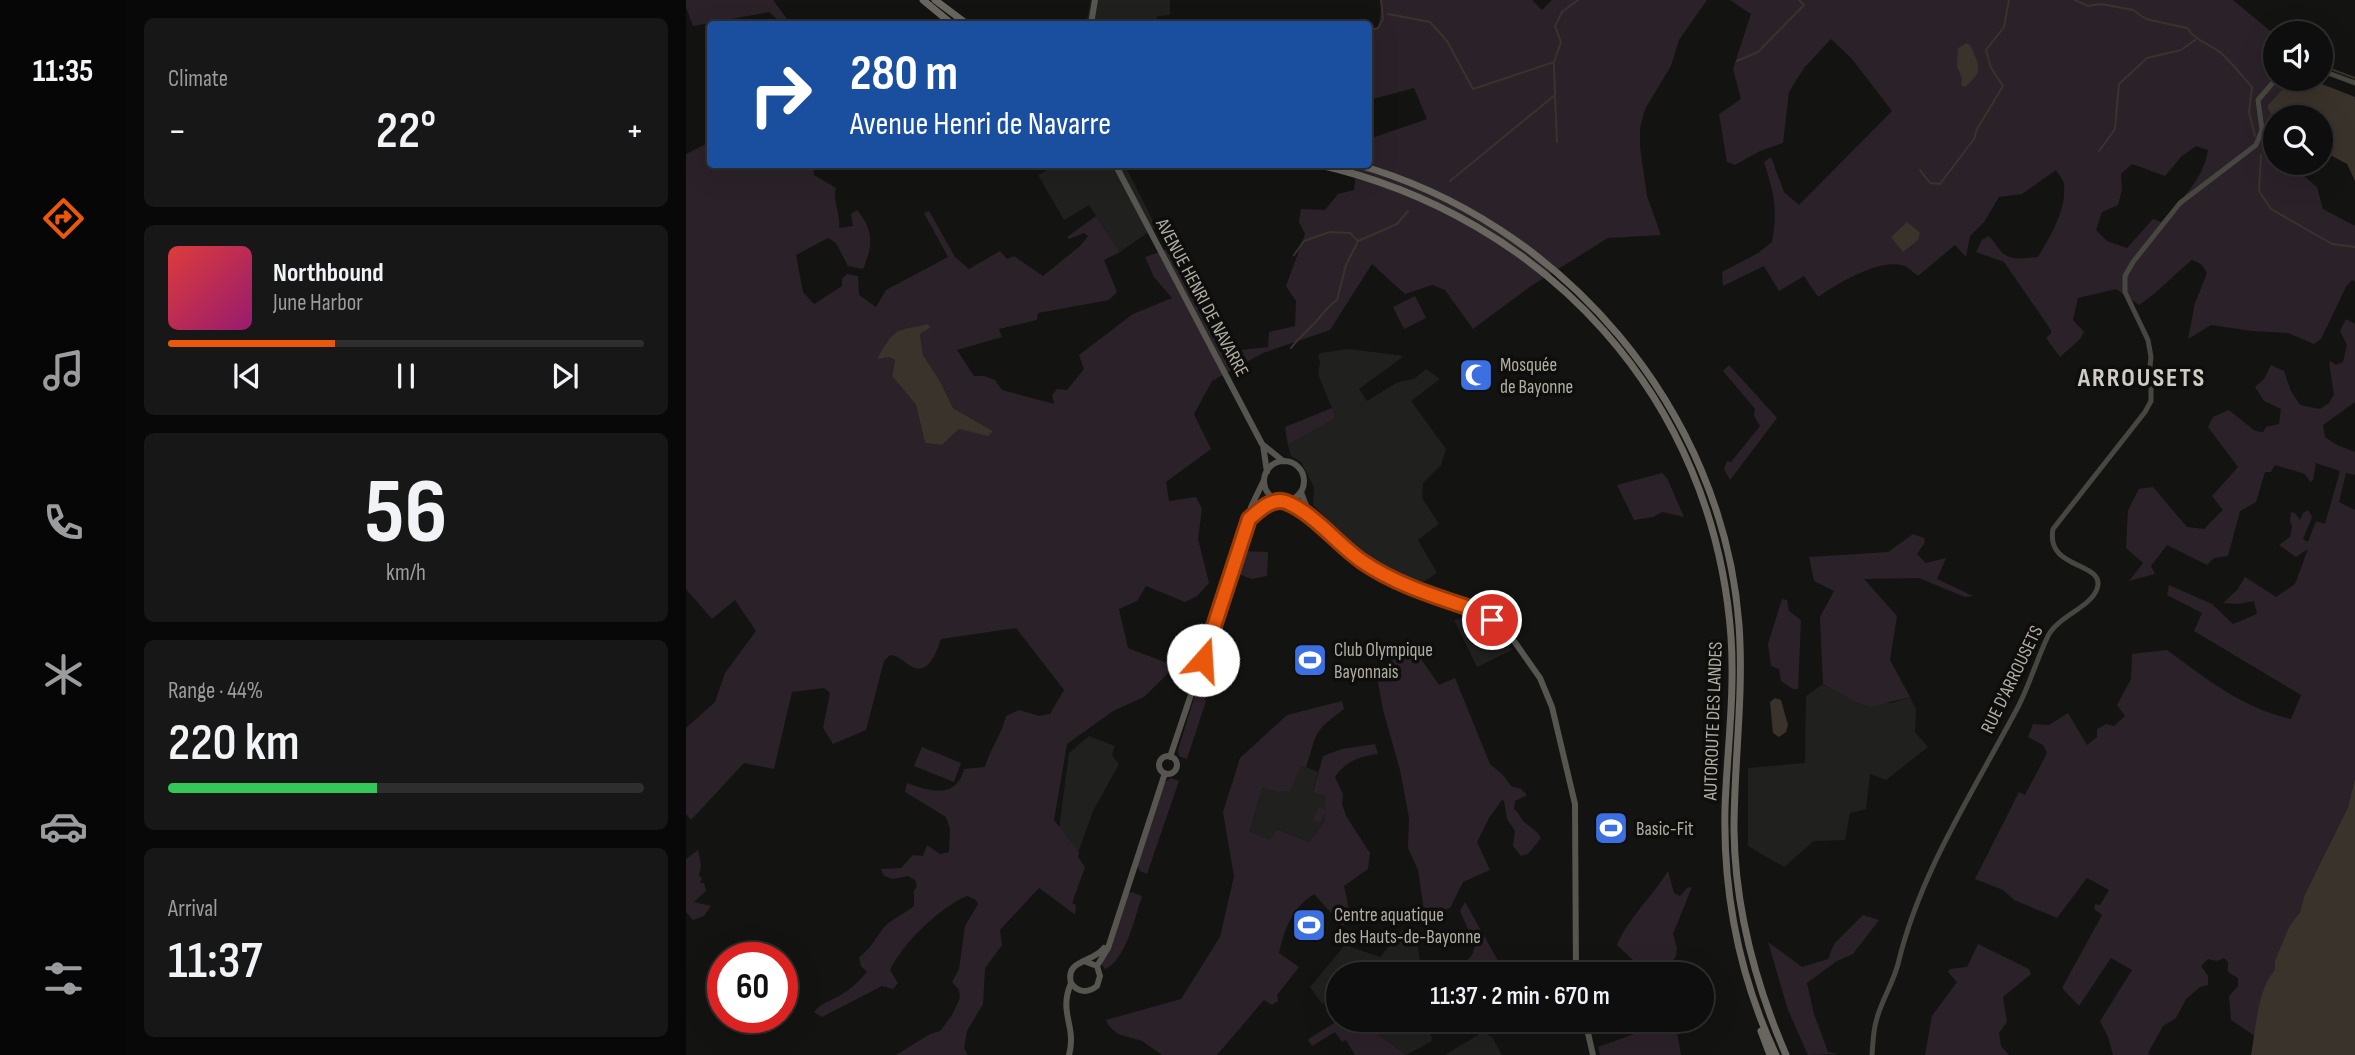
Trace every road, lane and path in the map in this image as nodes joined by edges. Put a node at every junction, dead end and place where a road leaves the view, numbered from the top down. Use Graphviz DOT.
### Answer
graph roads {
  1 [pos="923,0"];
  2 [pos="935,0"];
  3 [pos="1095,0"];
  4 [pos="948,21"];
  5 [pos="963,21"];
  6 [pos="1092,21"];
  7 [pos="2333,75"];
  8 [pos="2355,83"];
  9 [pos="2266,91"];
  10 [pos="1117,168"];
  11 [pos="1332,168"];
  12 [pos="1367,168"];
  13 [pos="1262,444"];
  14 [pos="1283,461"];
  15 [pos="1266,472"];
  16 [pos="1264,480"];
  17 [pos="1301,492"];
  18 [pos="1281,501"];
  19 [pos="1249,519"];
  20 [pos="1315,522"];
  21 [pos="1170,757"];
  22 [pos="1165,773"];
  23 [pos="1112,930"];
  24 [pos="1084,961"];
  25 [pos="1576,962"];
  26 [pos="1097,966"];
  27 [pos="1071,983"];
  28 [pos="1079,991"];
  29 [pos="1066,1003"];
  30 [pos="1759,1017"];
  31 [pos="1588,1032"];
  32 [pos="1069,1055"];
  33 [pos="1593,1055"];
  34 [pos="1770,1055"];
  35 [pos="1776,1055"];
  36 [pos="1786,1055"];
  37 [pos="1872,1055"];
  1 -- 4 [label="highway"];
  2 -- 5 [label="highway"];
  3 -- 6 [label="main road"];
  7 -- 8 [label="main road"];
  9 -- 37 [label="main road, RUE D'ARROUSETS"];
  10 -- 13 [label="main road, AVENUE HENRI DE NAVARRE"];
  11 -- 30 [label="highway, AUTOROUTE DES LANDES"];
  12 -- 36 [label="highway, AUTOROUTE DES LANDES"];
  13 -- 14 [label="main road, AVENUE HENRI DE NAVARRE"];
  13 -- 15 [label="main road, AVENUE HENRI DE NAVARRE"];
  14 -- 15 [label="main road"];
  14 -- 17 [label="main road"];
  15 -- 16 [label="main road"];
  16 -- 18 [label="main road"];
  16 -- 19 [label="main road"];
  17 -- 18 [label="main road"];
  17 -- 20 [label="main road"];
  18 -- 19 [label="main road"];
  18 -- 20 [label="main road"];
  19 -- 21 [label="main road"];
  20 -- 25 [label="main road"];
  21 -- 22 [label="main road"];
  21 -- 22 [label="main road"];
  22 -- 23 [label="main road"];
  23 -- 24 [label="main road"];
  23 -- 26 [label="main road"];
  24 -- 26 [label="main road"];
  24 -- 27 [label="main road"];
  26 -- 28 [label="main road"];
  27 -- 28 [label="main road"];
  27 -- 29 [label="main road"];
  28 -- 29 [label="main road"];
  29 -- 32 [label="main road"];
  30 -- 34 [label="highway"];
  30 -- 35 [label="highway, AUTOROUTE DES LANDES"];
  31 -- 33 [label="main road"];
}
